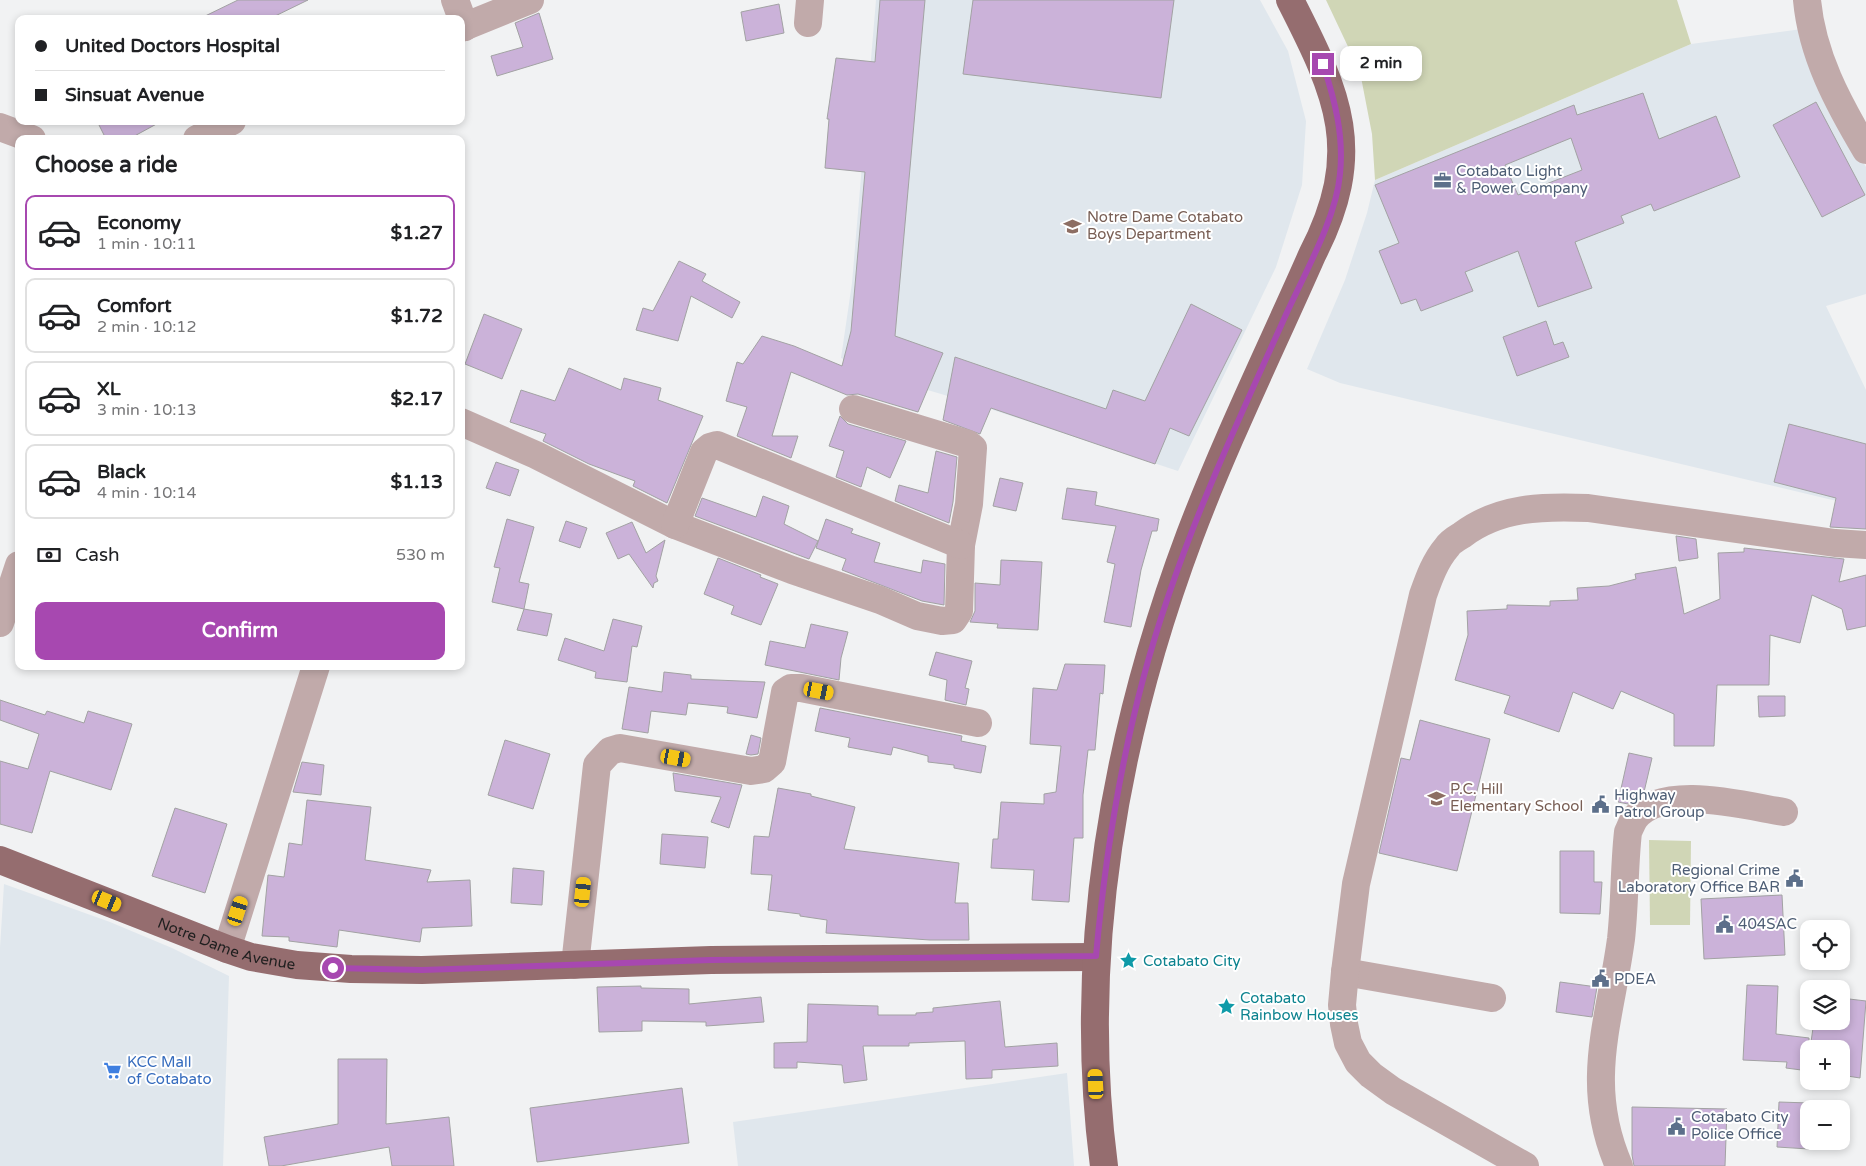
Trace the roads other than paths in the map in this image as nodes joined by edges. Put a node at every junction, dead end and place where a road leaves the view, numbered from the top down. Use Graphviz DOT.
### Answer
graph roads {
  1 [pos="455,0"];
  2 [pos="530,0"];
  3 [pos="1290,0"];
  4 [pos="1808,0"];
  5 [pos="459,15"];
  6 [pos="465,26"];
  7 [pos="224,125"];
  8 [pos="0,127"];
  9 [pos="21,135"];
  10 [pos="205,135"];
  11 [pos="1866,150"];
  12 [pos="852,409"];
  13 [pos="465,424"];
  14 [pos="675,525"];
  15 [pos="961,545"];
  16 [pos="1866,545"];
  17 [pos="15,576"];
  18 [pos="0,623"];
  19 [pos="315,670"];
  20 [pos="978,723"];
  21 [pos="1784,812"];
  22 [pos="0,860"];
  23 [pos="227,949"];
  24 [pos="1096,956"];
  25 [pos="575,965"];
  26 [pos="1345,972"];
  27 [pos="1492,998"];
  28 [pos="1104,1166"];
  29 [pos="1525,1166"];
  30 [pos="1619,1166"];
  1 -- 5 [label="street"];
  2 -- 6 [label="street"];
  3 -- 24 [label="main road"];
  4 -- 11 [label="street"];
  7 -- 10 [label="street"];
  8 -- 9 [label="street"];
  12 -- 15 [label="street"];
  13 -- 14 [label="street"];
  14 -- 15 [label="street"];
  14 -- 15 [label="street"];
  16 -- 26 [label="street"];
  17 -- 18 [label="street"];
  19 -- 23 [label="street"];
  20 -- 25 [label="street"];
  21 -- 30 [label="street"];
  22 -- 23 [label="main road, Notre Dame Avenue"];
  23 -- 25 [label="main road, Notre Dame Avenue"];
  24 -- 25 [label="main road, Notre Dame Avenue"];
  24 -- 28 [label="main road"];
  26 -- 27 [label="street"];
  26 -- 29 [label="street"];
}
